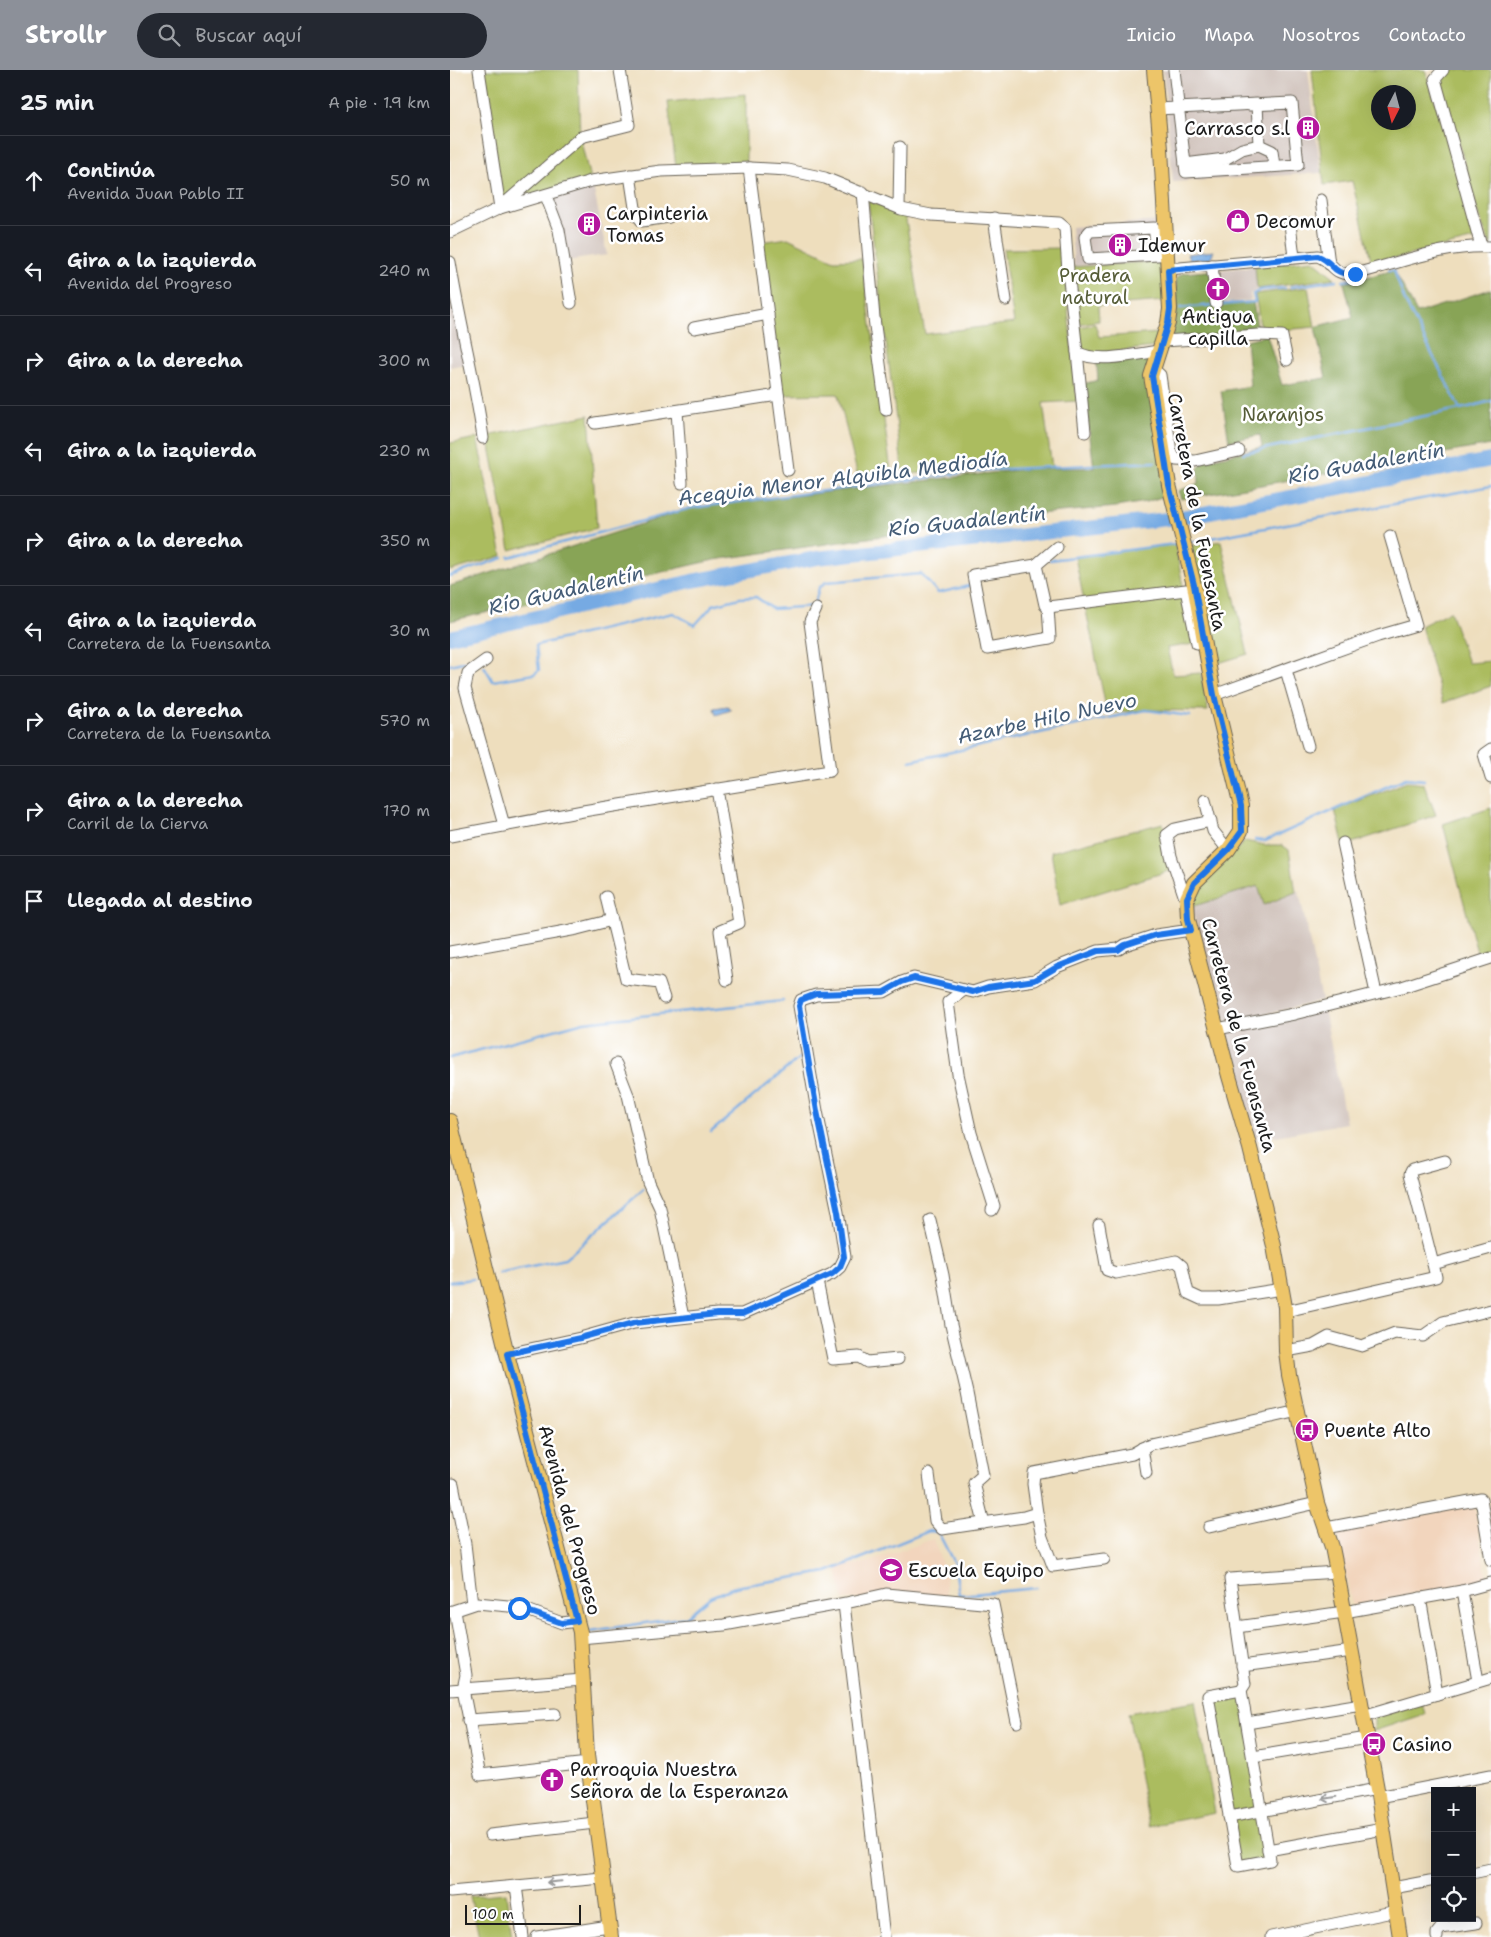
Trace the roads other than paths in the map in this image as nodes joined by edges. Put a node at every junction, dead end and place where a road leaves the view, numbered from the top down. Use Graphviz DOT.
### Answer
graph roads {
  1 [pos="479,70"];
  2 [pos="620,70"];
  3 [pos="1154,70"];
  4 [pos="1174,70"];
  5 [pos="1443,70"];
  6 [pos="1178,108"];
  7 [pos="1157,109"];
  8 [pos="1259,145"];
  9 [pos="900,147"];
  10 [pos="1185,164"];
  11 [pos="1274,166"];
  12 [pos="749,168"];
  13 [pos="630,175"];
  14 [pos="863,192"];
  15 [pos="546,196"];
  16 [pos="1321,200"];
  17 [pos="500,208"];
  18 [pos="899,208"];
  19 [pos="668,217"];
  20 [pos="994,218"];
  21 [pos="1290,224"];
  22 [pos="450,232"];
  23 [pos="1486,246"];
  24 [pos="1162,255"];
  25 [pos="1294,257"];
  26 [pos="450,262"];
  27 [pos="1329,264"];
  28 [pos="1212,265"];
  29 [pos="1168,270"];
  30 [pos="1006,300"];
  31 [pos="1216,303"];
  32 [pos="571,304"];
  33 [pos="768,314"];
  34 [pos="694,328"];
  35 [pos="1161,346"];
  36 [pos="1077,352"];
  37 [pos="1287,360"];
  38 [pos="1153,370"];
  39 [pos="778,395"];
  40 [pos="677,410"];
  41 [pos="886,410"];
  42 [pos="596,423"];
  43 [pos="1085,432"];
  44 [pos="483,438"];
  45 [pos="1239,451"];
  46 [pos="788,470"];
  47 [pos="682,482"];
  48 [pos="1390,536"];
  49 [pos="1057,547"];
  50 [pos="1036,565"];
  51 [pos="1048,607"];
  52 [pos="816,609"];
  53 [pos="1204,643"];
  54 [pos="486,660"];
  55 [pos="1286,670"];
  56 [pos="1214,695"];
  57 [pos="1308,746"];
  58 [pos="1491,749"];
  59 [pos="1491,778"];
  60 [pos="717,789"];
  61 [pos="1205,800"];
  62 [pos="1211,821"];
  63 [pos="504,825"];
  64 [pos="450,836"];
  65 [pos="1343,843"];
  66 [pos="1228,850"];
  67 [pos="606,897"];
  68 [pos="1187,906"];
  69 [pos="612,920"];
  70 [pos="1191,930"];
  71 [pos="450,952"];
  72 [pos="1491,958"];
  73 [pos="727,980"];
  74 [pos="964,990"];
  75 [pos="1376,994"];
  76 [pos="664,998"];
  77 [pos="1217,1030"];
  78 [pos="616,1064"];
  79 [pos="450,1120"];
  80 [pos="1445,1162"];
  81 [pos="992,1210"];
  82 [pos="930,1220"];
  83 [pos="1099,1225"];
  84 [pos="1491,1248"];
  85 [pos="1433,1264"];
  86 [pos="817,1281"];
  87 [pos="1282,1289"];
  88 [pos="1491,1310"];
  89 [pos="1286,1311"];
  90 [pos="683,1317"];
  91 [pos="1286,1351"];
  92 [pos="507,1354"];
  93 [pos="898,1359"];
  94 [pos="1298,1411"];
  95 [pos="1142,1448"];
  96 [pos="1146,1473"];
  97 [pos="929,1474"];
  98 [pos="453,1484"];
  99 [pos="1317,1503"];
  100 [pos="1036,1513"];
  101 [pos="984,1523"];
  102 [pos="1209,1527"];
  103 [pos="1326,1528"];
  104 [pos="1104,1559"];
  105 [pos="1491,1560"];
  106 [pos="1338,1572"];
  107 [pos="1489,1584"];
  108 [pos="1462,1591"];
  109 [pos="1420,1598"];
  110 [pos="472,1604"];
  111 [pos="844,1604"];
  112 [pos="452,1612"];
  113 [pos="1344,1612"];
  114 [pos="577,1621"];
  115 [pos="1237,1627"];
  116 [pos="580,1638"];
  117 [pos="1352,1651"];
  118 [pos="1242,1666"];
  119 [pos="1491,1678"];
  120 [pos="583,1680"];
  121 [pos="1478,1681"];
  122 [pos="463,1689"];
  123 [pos="450,1690"];
  124 [pos="1241,1690"];
  125 [pos="1436,1694"];
  126 [pos="1362,1710"];
  127 [pos="555,1714"];
  128 [pos="468,1720"];
  129 [pos="1017,1722"];
  130 [pos="1247,1724"];
  131 [pos="1367,1738"];
  132 [pos="1252,1757"];
  133 [pos="588,1763"];
  134 [pos="1491,1774"];
  135 [pos="1378,1793"];
  136 [pos="1262,1811"];
  137 [pos="1229,1817"];
  138 [pos="595,1823"];
  139 [pos="1383,1829"];
  140 [pos="490,1835"];
  141 [pos="1268,1850"];
  142 [pos="1491,1869"];
  143 [pos="1476,1872"];
  144 [pos="602,1878"];
  145 [pos="1431,1881"];
  146 [pos="516,1886"];
  147 [pos="1393,1888"];
  148 [pos="450,1892"];
  149 [pos="1397,1911"];
  150 [pos="1476,1923"];
  151 [pos="610,1932"];
  152 [pos="1284,1936"];
  153 [pos="523,1937"];
  154 [pos="537,1937"];
  155 [pos="884,1937"];
  156 [pos="1271,1937"];
  157 [pos="1400,1937"];
  158 [pos="1437,1937"];
  1 -- 17 [label="street"];
  2 -- 17 [label="street"];
  3 -- 7 [label="main road, Carretera de la Fuensanta"];
  4 -- 6 [label="street"];
  5 -- 23 [label="street"];
  6 -- 7 [label="street"];
  6 -- 8 [label="street"];
  6 -- 10 [label="street"];
  6 -- 11 [label="street"];
  7 -- 24 [label="main road, Carretera de la Fuensanta"];
  8 -- 10 [label="street"];
  8 -- 11 [label="street"];
  9 -- 18 [label="street"];
  10 -- 11 [label="street"];
  12 -- 13 [label="street"];
  12 -- 14 [label="street"];
  12 -- 33 [label="street"];
  13 -- 15 [label="street"];
  13 -- 19 [label="street"];
  14 -- 18 [label="street"];
  14 -- 41 [label="street"];
  15 -- 17 [label="street"];
  15 -- 32 [label="street"];
  16 -- 27 [label="street"];
  17 -- 22 [label="street"];
  18 -- 20 [label="street"];
  20 -- 30 [label="street"];
  20 -- 36 [label="street"];
  21 -- 25 [label="street"];
  23 -- 27 [label="street"];
  24 -- 24 [label="street"];
  24 -- 29 [label="main road, Carretera de la Fuensanta"];
  25 -- 27 [label="street"];
  25 -- 28 [label="street"];
  26 -- 44 [label="street"];
  28 -- 29 [label="street"];
  28 -- 31 [label="street"];
  29 -- 35 [label="main road, Carretera de la Fuensanta"];
  33 -- 34 [label="street"];
  33 -- 39 [label="street"];
  35 -- 36 [label="street"];
  35 -- 37 [label="street"];
  35 -- 38 [label="main road, Carretera de la Fuensanta"];
  36 -- 43 [label="street"];
  38 -- 45 [label="street"];
  38 -- 53 [label="main road, Carretera de la Fuensanta"];
  39 -- 40 [label="street"];
  39 -- 46 [label="street"];
  40 -- 42 [label="street"];
  40 -- 47 [label="street"];
  48 -- 55 [label="street"];
  49 -- 50 [label="street"];
  50 -- 51 [label="street"];
  50 -- 51 [label="street"];
  51 -- 53 [label="street"];
  52 -- 60 [label="street"];
  53 -- 56 [label="main road, Carretera de la Fuensanta"];
  54 -- 63 [label="street"];
  55 -- 56 [label="street"];
  55 -- 57 [label="street"];
  56 -- 66 [label="main road, Carretera de la Fuensanta"];
  58 -- 59 [label="street"];
  60 -- 63 [label="street"];
  60 -- 73 [label="street"];
  61 -- 62 [label="street"];
  62 -- 66 [label="street"];
  62 -- 68 [label="street"];
  63 -- 64 [label="street"];
  65 -- 75 [label="street"];
  66 -- 68 [label="main road, Carretera de la Fuensanta"];
  67 -- 69 [label="street"];
  68 -- 70 [label="main road, Carretera de la Fuensanta"];
  69 -- 71 [label="street"];
  69 -- 76 [label="street"];
  70 -- 74 [label="street"];
  70 -- 77 [label="main road, Carretera de la Fuensanta"];
  72 -- 75 [label="street"];
  74 -- 81 [label="street"];
  74 -- 86 [label="street"];
  75 -- 77 [label="street"];
  77 -- 87 [label="main road, Carretera de la Fuensanta"];
  78 -- 90 [label="street"];
  79 -- 92 [label="main road, Avenida del Progreso"];
  80 -- 85 [label="street"];
  82 -- 101 [label="street"];
  83 -- 87 [label="street"];
  84 -- 85 [label="street"];
  85 -- 89 [label="street"];
  86 -- 90 [label="street"];
  86 -- 93 [label="street"];
  87 -- 89 [label="main road, Carretera de la Fuensanta"];
  88 -- 91 [label="street"];
  89 -- 91 [label="main road, Carretera de la Fuensanta"];
  90 -- 92 [label="street"];
  91 -- 94 [label="main road, Carretera de la Fuensanta"];
  92 -- 114 [label="main road, Avenida del Progreso"];
  94 -- 95 [label="street"];
  94 -- 99 [label="main road, Carretera de la Fuensanta"];
  95 -- 96 [label="street"];
  95 -- 100 [label="street"];
  97 -- 101 [label="street"];
  98 -- 110 [label="street"];
  99 -- 102 [label="street"];
  99 -- 103 [label="main road, Carretera de la Fuensanta"];
  100 -- 101 [label="street"];
  100 -- 104 [label="street"];
  103 -- 105 [label="street"];
  103 -- 106 [label="main road, Carretera de la Fuensanta"];
  106 -- 113 [label="main road, Carretera de la Fuensanta"];
  106 -- 115 [label="street"];
  107 -- 108 [label="street"];
  108 -- 109 [label="street"];
  108 -- 121 [label="street"];
  109 -- 113 [label="street"];
  109 -- 125 [label="street"];
  110 -- 112 [label="street"];
  110 -- 114 [label="street"];
  111 -- 116 [label="street"];
  111 -- 129 [label="street"];
  111 -- 155 [label="street"];
  112 -- 122 [label="street"];
  113 -- 115 [label="street"];
  113 -- 117 [label="main road, Carretera de la Fuensanta"];
  114 -- 116 [label="main road, Avenida del Progreso"];
  115 -- 118 [label="street"];
  116 -- 120 [label="main road, Avenida del Progreso"];
  117 -- 118 [label="street"];
  117 -- 126 [label="main road, Carretera de la Fuensanta"];
  118 -- 124 [label="street"];
  119 -- 121 [label="street"];
  120 -- 122 [label="street"];
  120 -- 133 [label="main road, Avenida del Progreso"];
  121 -- 125 [label="street"];
  122 -- 123 [label="street"];
  122 -- 128 [label="street"];
  124 -- 130 [label="street"];
  124 -- 137 [label="street"];
  125 -- 126 [label="street"];
  126 -- 130 [label="street"];
  126 -- 131 [label="main road, Carretera de la Fuensanta"];
  127 -- 128 [label="street"];
  128 -- 133 [label="street"];
  130 -- 132 [label="street"];
  131 -- 132 [label="street"];
  131 -- 135 [label="main road, Carretera de la Fuensanta"];
  132 -- 136 [label="street"];
  133 -- 138 [label="main road, Avenida del Progreso"];
  134 -- 135 [label="street"];
  135 -- 136 [label="street, one-way"];
  135 -- 139 [label="main road, Carretera de la Fuensanta"];
  136 -- 137 [label="street"];
  136 -- 141 [label="street"];
  137 -- 141 [label="street"];
  138 -- 140 [label="street"];
  138 -- 144 [label="main road, Avenida del Progreso"];
  139 -- 141 [label="street"];
  139 -- 147 [label="main road, Carretera de la Fuensanta"];
  142 -- 143 [label="street"];
  144 -- 146 [label="street, one-way"];
  144 -- 151 [label="main road, Avenida del Progreso"];
  145 -- 147 [label="street"];
  146 -- 148 [label="street"];
  146 -- 153 [label="street"];
  147 -- 149 [label="main road, Carretera de la Fuensanta"];
  149 -- 152 [label="street"];
  149 -- 157 [label="main road, Carretera de la Fuensanta"];
  150 -- 158 [label="street"];
  151 -- 154 [label="street"];
  152 -- 156 [label="street"];
}
